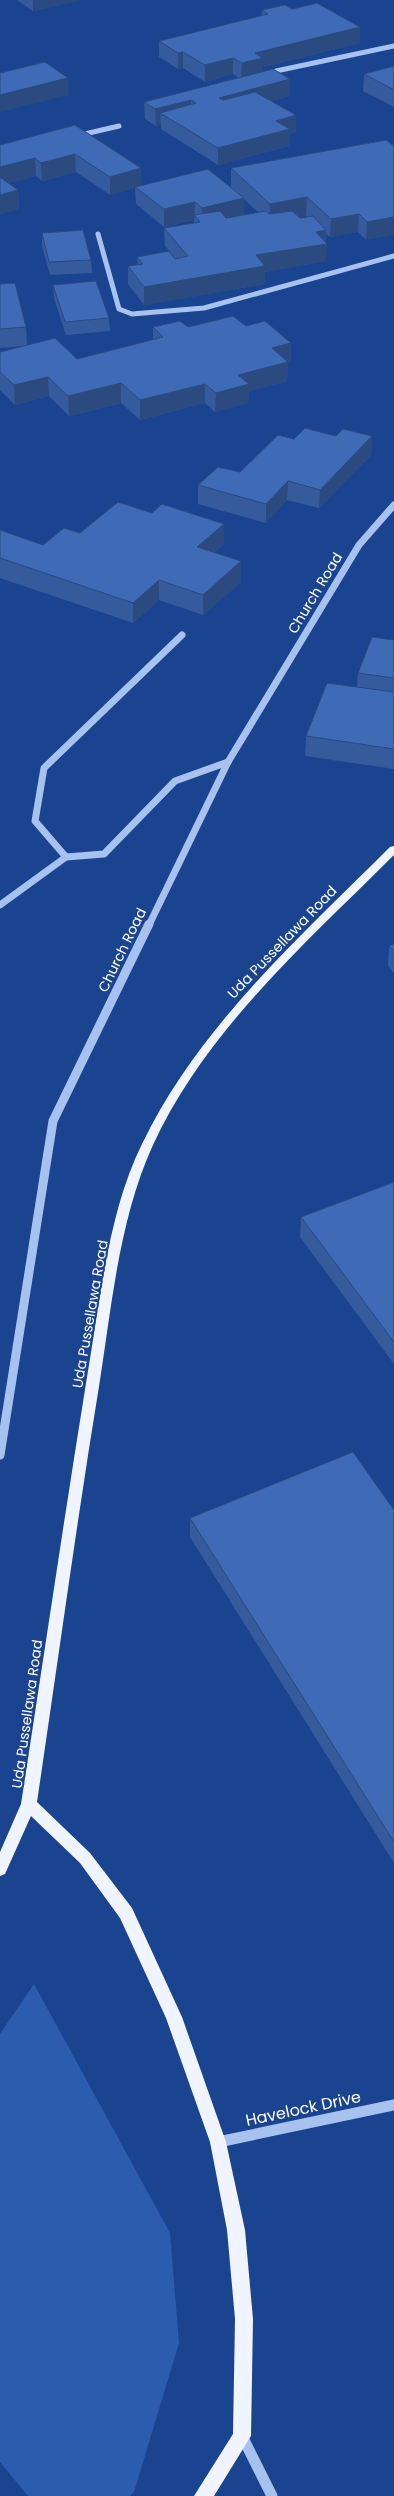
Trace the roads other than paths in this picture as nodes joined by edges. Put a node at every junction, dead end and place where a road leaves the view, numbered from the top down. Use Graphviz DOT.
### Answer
graph roads {
  1 [pos="394,46"];
  2 [pos="276,70"];
  3 [pos="119,126"];
  4 [pos="73,136"];
  5 [pos="98,234"];
  6 [pos="394,256"];
  7 [pos="394,505"];
  8 [pos="182,635"];
  9 [pos="228,762"];
  10 [pos="394,849"];
  11 [pos="66,857"];
  12 [pos="0,905"];
  13 [pos="0,1455"];
  14 [pos="29,1804"];
  15 [pos="0,1869"];
  16 [pos="394,2105"];
  17 [pos="218,2142"];
  18 [pos="242,2436"];
  19 [pos="203,2496"];
  20 [pos="272,2496"];
  1 -- 2 [label="street"];
  3 -- 4 [label="street"];
  5 -- 6 [label="street"];
  7 -- 9 [label="street, Church Road"];
  8 -- 11 [label="street"];
  9 -- 11 [label="street"];
  9 -- 13 [label="street, Church Road"];
  10 -- 14 [label="main road, Uda Pussellawa Road"];
  11 -- 12 [label="street"];
  14 -- 15 [label="main road, Uda Pussellawa Road"];
  14 -- 17 [label="main road"];
  16 -- 17 [label="street, Havelock Drive"];
  17 -- 18 [label="main road"];
  18 -- 19 [label="main road"];
  18 -- 20 [label="street"];
}
